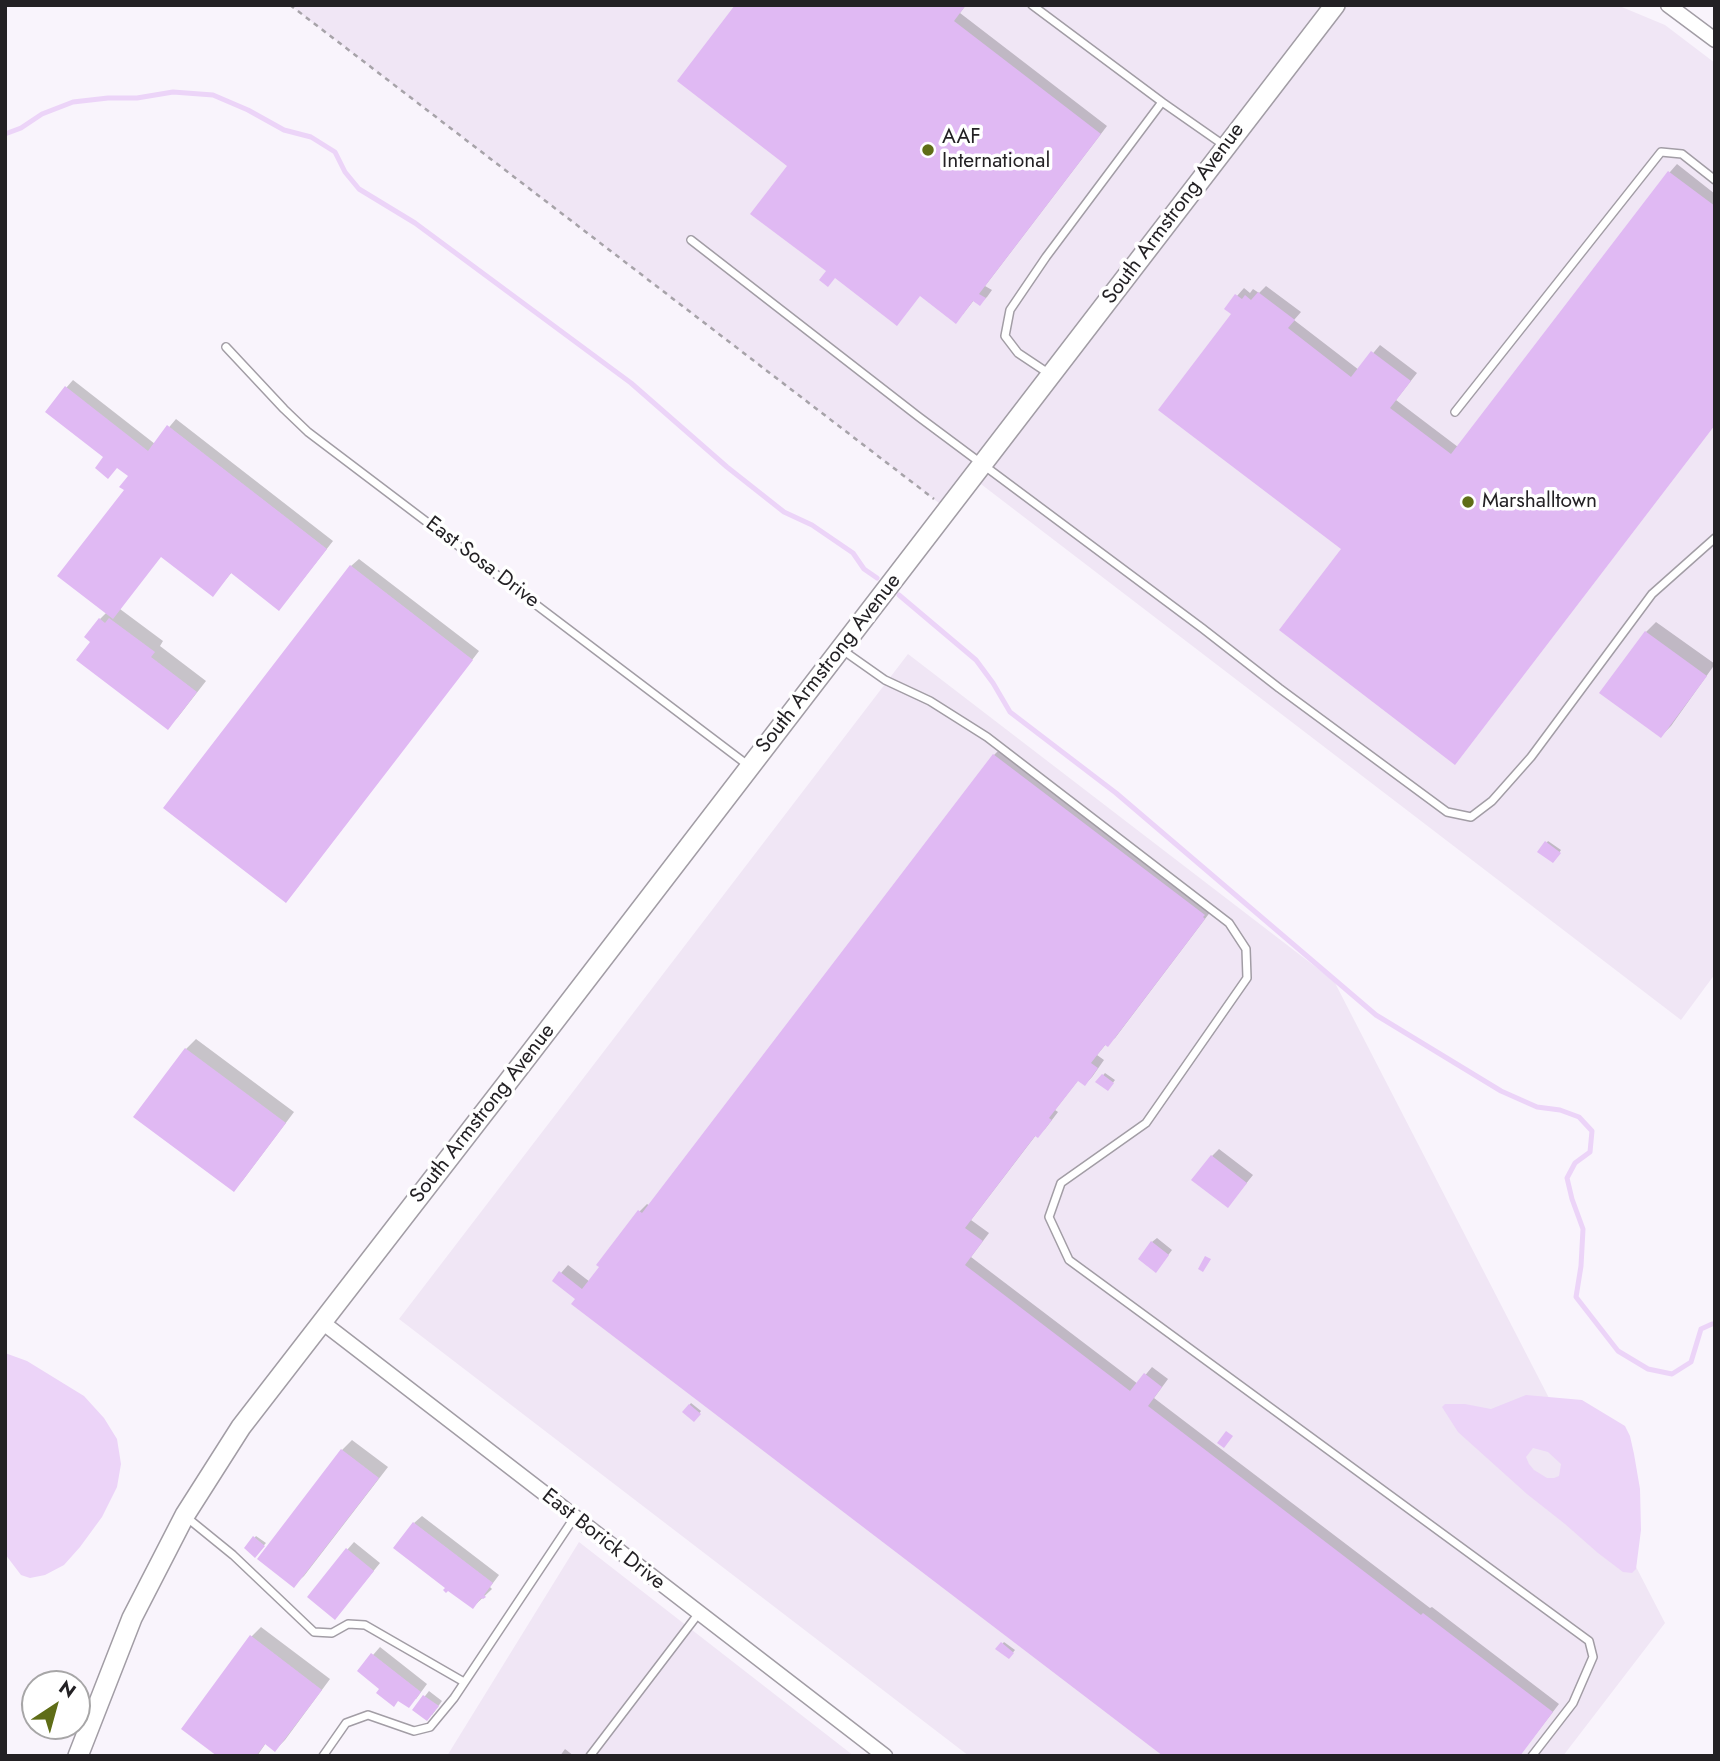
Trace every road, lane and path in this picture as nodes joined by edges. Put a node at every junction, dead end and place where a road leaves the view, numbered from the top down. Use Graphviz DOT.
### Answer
graph roads {
  1 [pos="290,5"];
  2 [pos="1032,5"];
  3 [pos="1335,5"];
  4 [pos="1668,5"];
  5 [pos="1715,40"];
  6 [pos="1162,102"];
  7 [pos="1226,147"];
  8 [pos="1715,180"];
  9 [pos="691,240"];
  10 [pos="226,347"];
  11 [pos="1051,375"];
  12 [pos="1455,412"];
  13 [pos="982,465"];
  14 [pos="948,510"];
  15 [pos="1715,538"];
  16 [pos="840,648"];
  17 [pos="750,767"];
  18 [pos="322,1322"];
  19 [pos="185,1515"];
  20 [pos="574,1518"];
  21 [pos="699,1613"];
  22 [pos="464,1682"];
  23 [pos="78,1756"];
  24 [pos="323,1756"];
  25 [pos="590,1756"];
  26 [pos="885,1756"];
  27 [pos="1532,1756"];
  1 -- 14 [label="path"];
  2 -- 6 [label="lane"];
  3 -- 7 [label="street, South Armstrong Avenue"];
  4 -- 5 [label="street"];
  6 -- 7 [label="lane"];
  6 -- 11 [label="lane"];
  7 -- 11 [label="street, South Armstrong Avenue"];
  8 -- 12 [label="lane"];
  9 -- 13 [label="lane"];
  10 -- 17 [label="lane, East Sosa Drive"];
  11 -- 13 [label="street, South Armstrong Avenue"];
  13 -- 14 [label="street, South Armstrong Avenue"];
  13 -- 15 [label="lane"];
  14 -- 16 [label="street, South Armstrong Avenue"];
  16 -- 17 [label="street, South Armstrong Avenue"];
  16 -- 27 [label="lane"];
  17 -- 18 [label="street, South Armstrong Avenue"];
  18 -- 19 [label="street, South Armstrong Avenue"];
  18 -- 20 [label="street, East Borick Drive"];
  19 -- 22 [label="lane"];
  19 -- 23 [label="street, South Armstrong Avenue"];
  20 -- 21 [label="street, East Borick Drive"];
  20 -- 22 [label="lane"];
  21 -- 25 [label="lane"];
  21 -- 26 [label="street, East Borick Drive"];
  22 -- 24 [label="lane"];
}
